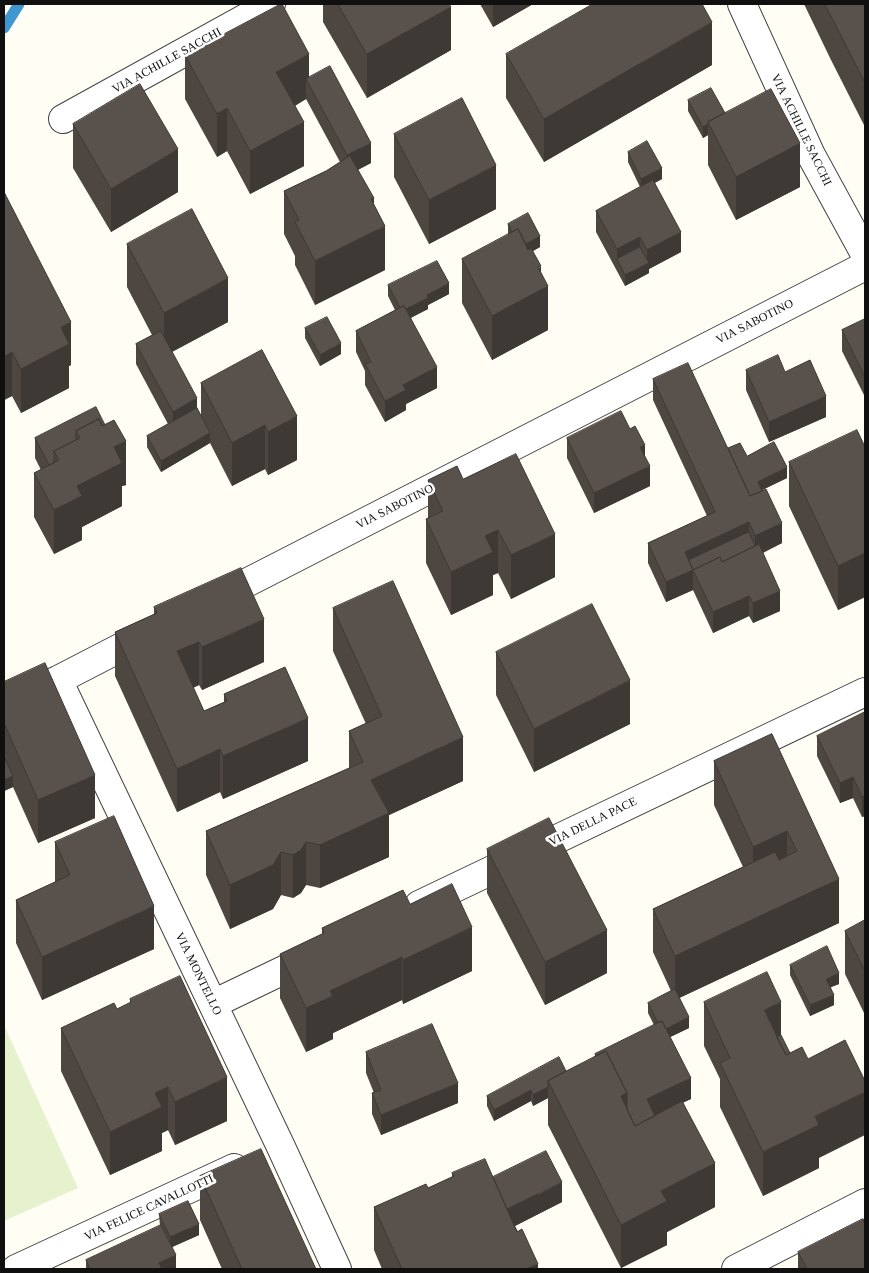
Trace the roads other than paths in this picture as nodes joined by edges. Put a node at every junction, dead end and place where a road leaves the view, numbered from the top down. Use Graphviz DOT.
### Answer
graph roads {
  1 [pos="271,4"];
  2 [pos="742,4"];
  3 [pos="63,119"];
  4 [pos="865,254"];
  5 [pos="865,266"];
  6 [pos="191,612"];
  7 [pos="164,625"];
  8 [pos="58,680"];
  9 [pos="865,692"];
  10 [pos="4,704"];
  11 [pos="400,914"];
  12 [pos="338,944"];
  13 [pos="213,1004"];
  14 [pos="266,1153"];
  15 [pos="865,1204"];
  16 [pos="16,1269"];
  17 [pos="337,1269"];
  18 [pos="736,1269"];
  1 -- 3 [label="street, VIA ACHILLE SACCHI"];
  2 -- 4 [label="street, VIA ACHILLE SACCHI"];
  5 -- 6 [label="street, VIA SABOTINO"];
  7 -- 8 [label="street"];
  8 -- 10 [label="street"];
  8 -- 13 [label="street, VIA MONTELLO"];
  9 -- 11 [label="street, VIA DELLA PACE"];
  12 -- 13 [label="street"];
  13 -- 14 [label="street, VIA MONTELLO"];
  14 -- 16 [label="street, VIA FELICE CAVALLOTTI"];
  14 -- 17 [label="street, VIA MONTELLO"];
  15 -- 18 [label="street"];
}
